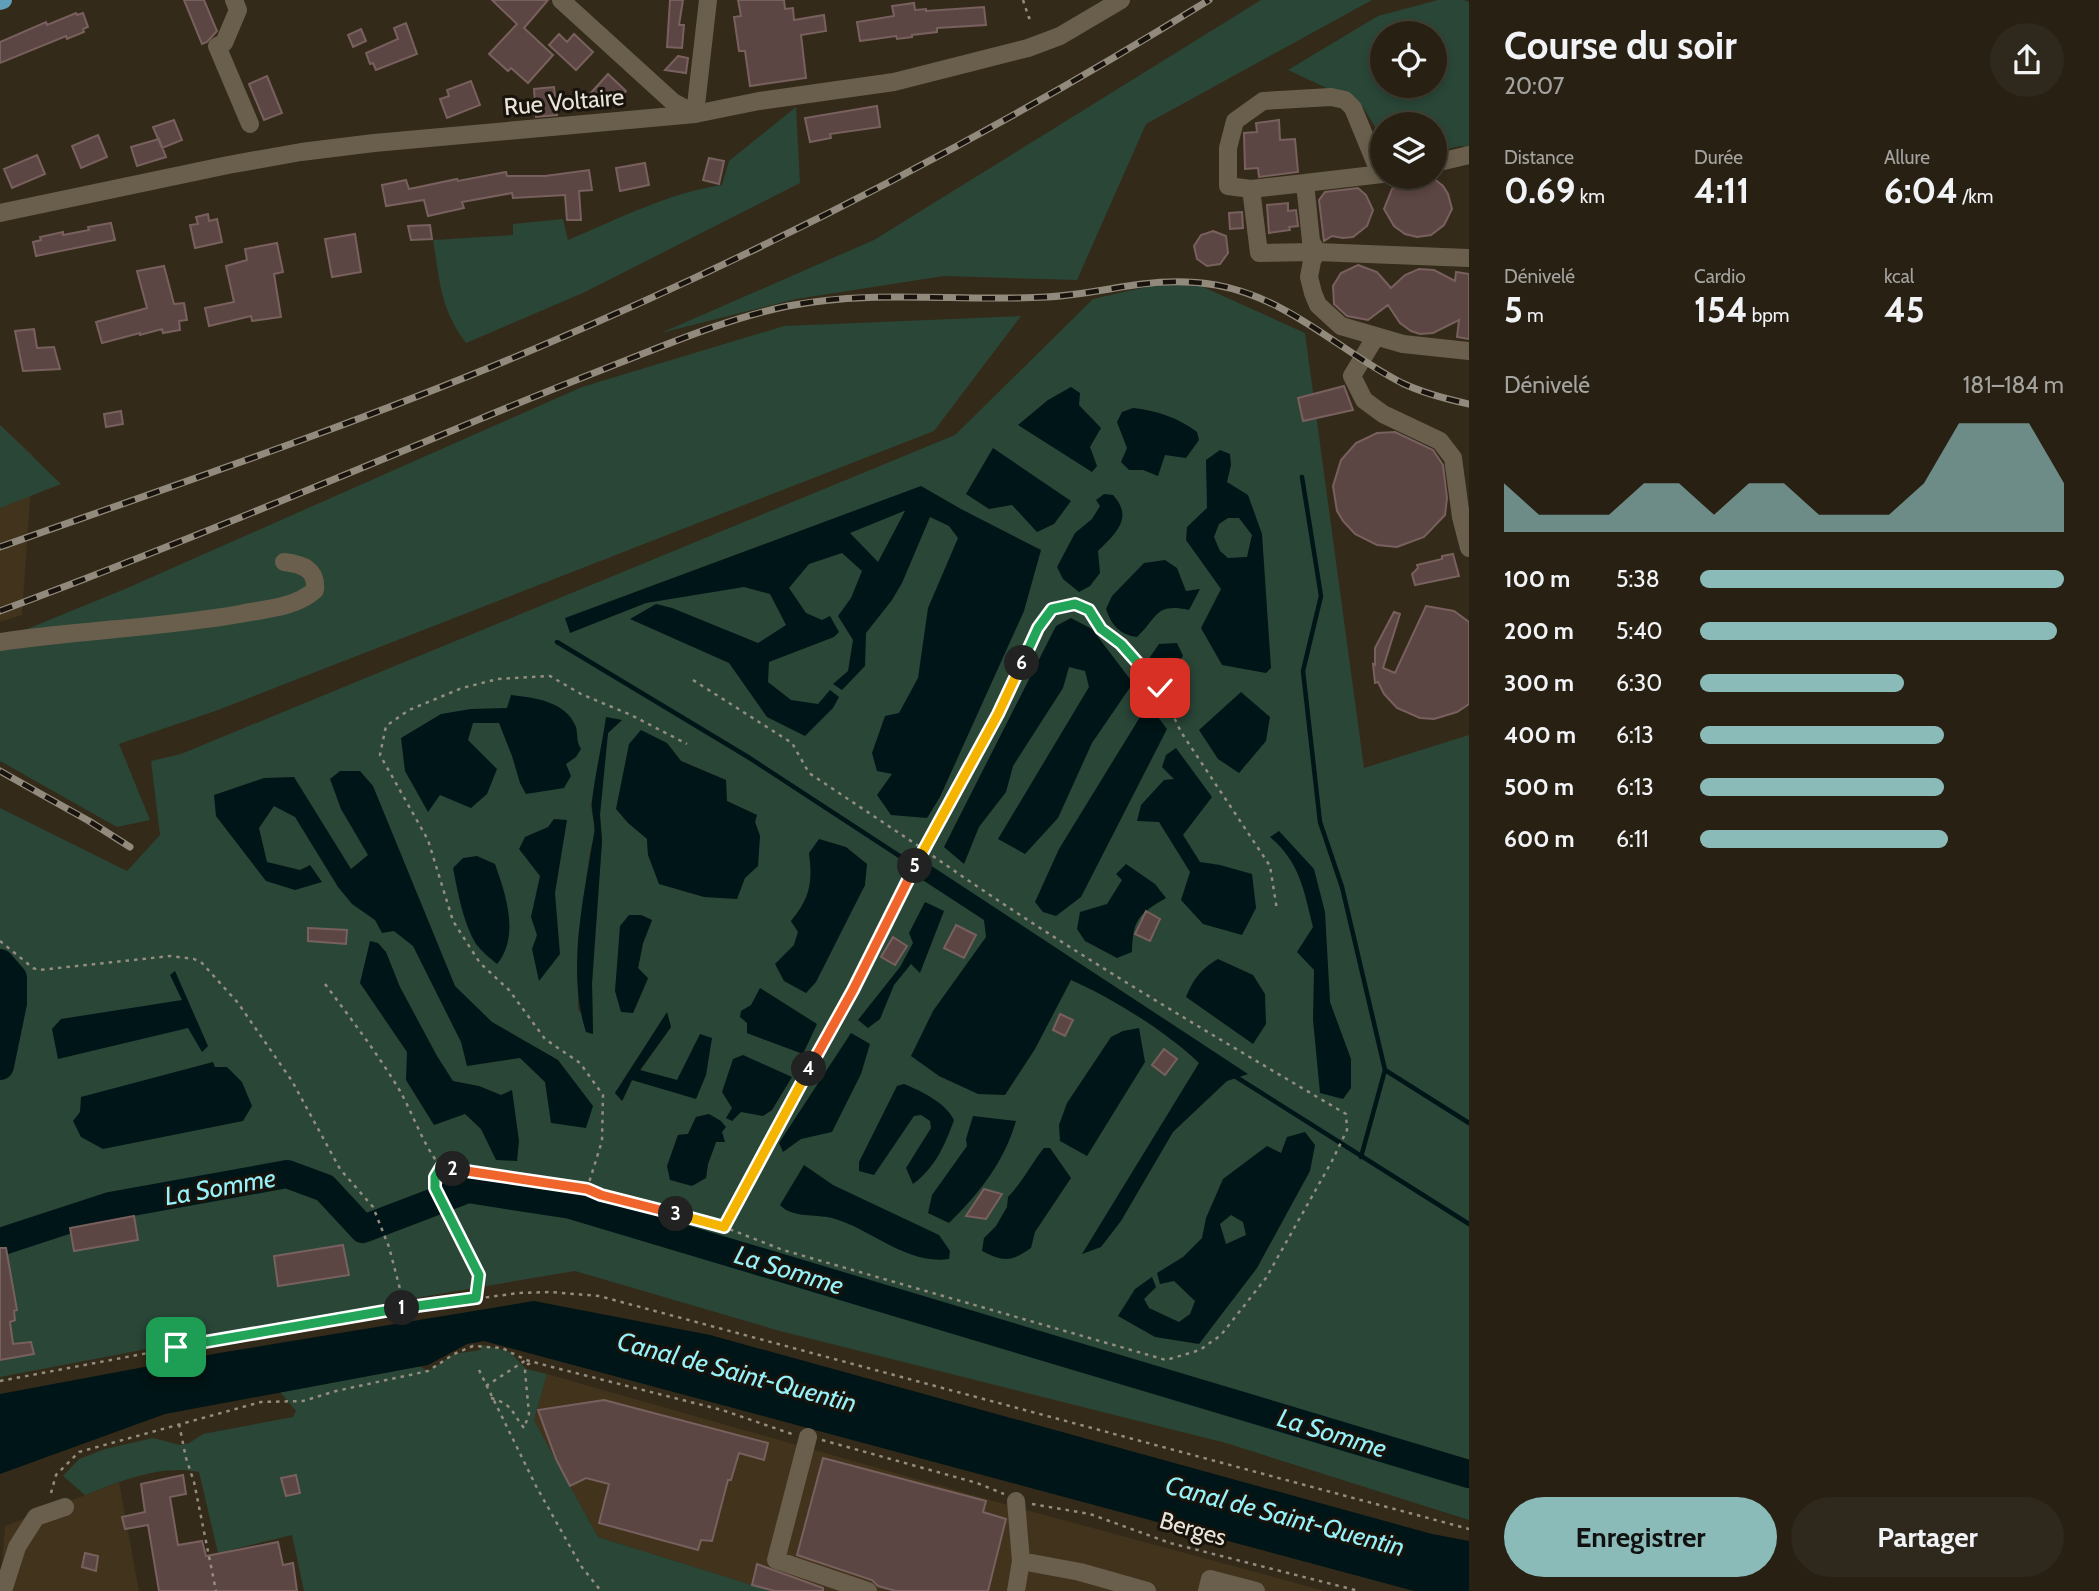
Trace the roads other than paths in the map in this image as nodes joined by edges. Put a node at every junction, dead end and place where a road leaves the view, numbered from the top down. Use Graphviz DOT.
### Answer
graph roads {
  1 [pos="234,0"];
  2 [pos="561,0"];
  3 [pos="708,0"];
  4 [pos="1121,0"];
  5 [pos="695,114"];
  6 [pos="250,124"];
  7 [pos="1370,148"];
  8 [pos="1469,155"];
  9 [pos="1447,160"];
  10 [pos="1370,175"];
  11 [pos="1304,183"];
  12 [pos="1251,189"];
  13 [pos="0,213"];
  14 [pos="1317,252"];
  15 [pos="1469,258"];
  16 [pos="1376,336"];
  17 [pos="1469,351"];
  18 [pos="1461,457"];
  19 [pos="1469,548"];
  20 [pos="284,562"];
  21 [pos="0,642"];
  22 [pos="808,1437"];
  23 [pos="1016,1502"];
  24 [pos="65,1507"];
  25 [pos="1021,1561"];
  26 [pos="3,1591"];
  27 [pos="868,1591"];
  28 [pos="1016,1591"];
  29 [pos="1147,1591"];
  30 [pos="1207,1591"];
  31 [pos="1256,1591"];
  1 -- 6 [label="street"];
  2 -- 5 [label="street"];
  3 -- 5 [label="street"];
  4 -- 5 [label="street, Rue Voltaire"];
  5 -- 13 [label="street, Rue Voltaire"];
  7 -- 12 [label="street"];
  8 -- 9 [label="street"];
  10 -- 11 [label="street"];
  11 -- 12 [label="street"];
  11 -- 14 [label="street"];
  12 -- 14 [label="street"];
  14 -- 15 [label="street"];
  14 -- 16 [label="street"];
  16 -- 17 [label="street"];
  16 -- 18 [label="street"];
  18 -- 19 [label="street"];
  20 -- 21 [label="street"];
  22 -- 27 [label="street"];
  23 -- 25 [label="street"];
  24 -- 26 [label="street"];
  25 -- 28 [label="street"];
  25 -- 29 [label="street"];
  30 -- 31 [label="street"];
}
